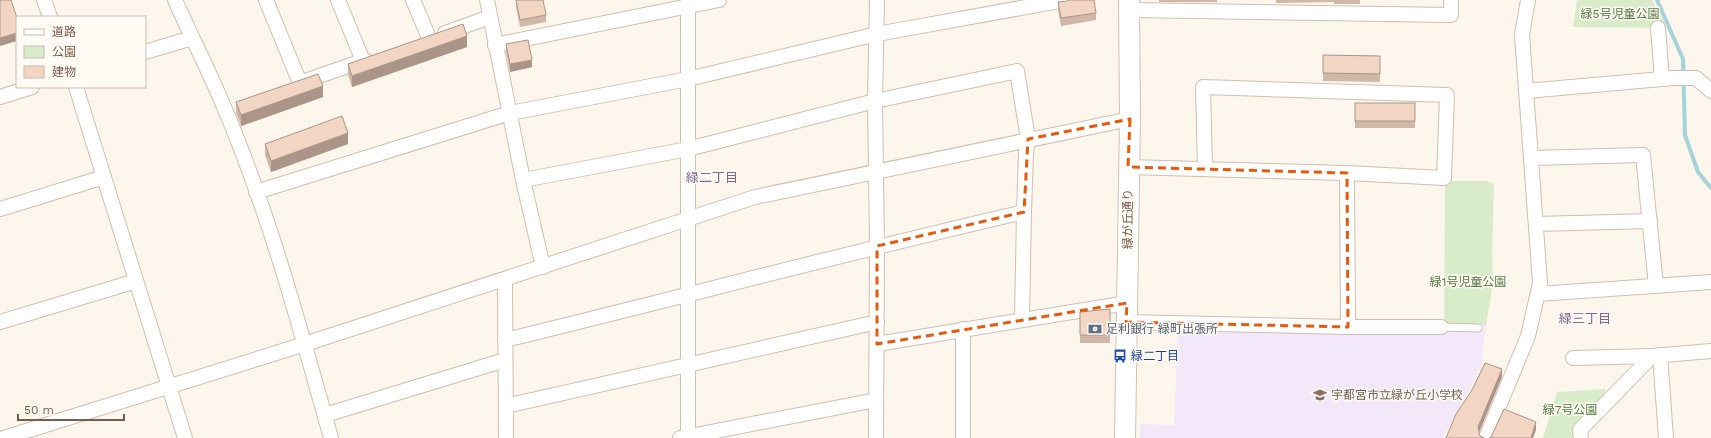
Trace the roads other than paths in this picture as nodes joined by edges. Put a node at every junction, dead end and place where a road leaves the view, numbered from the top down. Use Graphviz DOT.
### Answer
graph roads {
  1 [pos="44,0"];
  2 [pos="175,0"];
  3 [pos="266,0"];
  4 [pos="338,0"];
  5 [pos="413,0"];
  6 [pos="487,0"];
  7 [pos="719,0"];
  8 [pos="877,0"];
  9 [pos="1065,0"];
  10 [pos="1451,0"];
  11 [pos="1528,0"];
  12 [pos="688,4"];
  13 [pos="1130,5"];
  14 [pos="50,16"];
  15 [pos="490,17"];
  16 [pos="1658,28"];
  17 [pos="877,34"];
  18 [pos="192,38"];
  19 [pos="429,38"];
  20 [pos="414,43"];
  21 [pos="495,45"];
  22 [pos="146,52"];
  23 [pos="378,56"];
  24 [pos="363,61"];
  25 [pos="1668,78"];
  26 [pos="688,79"];
  27 [pos="300,83"];
  28 [pos="29,88"];
  29 [pos="76,88"];
  30 [pos="285,88"];
  31 [pos="1526,91"];
  32 [pos="1711,92"];
  33 [pos="0,97"];
  34 [pos="875,101"];
  35 [pos="239,103"];
  36 [pos="224,108"];
  37 [pos="510,113"];
  38 [pos="1130,119"];
  39 [pos="1028,139"];
  40 [pos="688,149"];
  41 [pos="1531,158"];
  42 [pos="1128,167"];
  43 [pos="1205,168"];
  44 [pos="876,173"];
  45 [pos="1347,173"];
  46 [pos="104,177"];
  47 [pos="523,180"];
  48 [pos="256,192"];
  49 [pos="0,209"];
  50 [pos="1024,212"];
  51 [pos="688,220"];
  52 [pos="1650,221"];
  53 [pos="1536,224"];
  54 [pos="877,246"];
  55 [pos="543,267"];
  56 [pos="505,280"];
  57 [pos="136,281"];
  58 [pos="1711,282"];
  59 [pos="1656,286"];
  60 [pos="1538,294"];
  61 [pos="688,295"];
  62 [pos="1127,312"];
  63 [pos="1022,319"];
  64 [pos="0,322"];
  65 [pos="877,322"];
  66 [pos="1348,327"];
  67 [pos="1441,327"];
  68 [pos="1478,328"];
  69 [pos="963,329"];
  70 [pos="505,340"];
  71 [pos="305,344"];
  72 [pos="877,344"];
  73 [pos="1711,351"];
  74 [pos="1656,355"];
  75 [pos="1573,358"];
  76 [pos="505,360"];
  77 [pos="688,363"];
  78 [pos="170,387"];
  79 [pos="876,400"];
  80 [pos="506,406"];
  81 [pos="325,415"];
  82 [pos="46,432"];
  83 [pos="685,437"];
  84 [pos="4,438"];
  85 [pos="185,438"];
  86 [pos="331,438"];
  87 [pos="506,438"];
  88 [pos="876,438"];
  89 [pos="963,438"];
  90 [pos="1125,438"];
  91 [pos="1486,438"];
  92 [pos="1581,438"];
  93 [pos="1666,438"];
  1 -- 14 [label="street"];
  2 -- 18 [label="street"];
  3 -- 27 [label="street"];
  4 -- 24 [label="street"];
  5 -- 19 [label="street"];
  6 -- 15 [label="street"];
  7 -- 12 [label="street"];
  8 -- 17 [label="street"];
  9 -- 17 [label="street"];
  10 -- 13 [label="street"];
  11 -- 31 [label="street"];
  12 -- 21 [label="street"];
  12 -- 26 [label="street"];
  13 -- 38 [label="street, 緑が丘通り"];
  15 -- 19 [label="street"];
  15 -- 21 [label="street"];
  16 -- 25 [label="street"];
  17 -- 26 [label="street"];
  17 -- 34 [label="street"];
  18 -- 22 [label="street"];
  18 -- 36 [label="street"];
  19 -- 20 [label="street"];
  21 -- 37 [label="street"];
  23 -- 24 [label="street"];
  24 -- 27 [label="street"];
  25 -- 31 [label="street"];
  25 -- 32 [label="street"];
  26 -- 37 [label="street"];
  26 -- 40 [label="street"];
  27 -- 30 [label="street"];
  28 -- 33 [label="street"];
  29 -- 46 [label="street"];
  31 -- 41 [label="street"];
  34 -- 39 [label="street"];
  34 -- 40 [label="street"];
  34 -- 44 [label="street"];
  35 -- 36 [label="street"];
  36 -- 48 [label="street"];
  37 -- 47 [label="street"];
  37 -- 48 [label="street"];
  38 -- 39 [label="street"];
  38 -- 42 [label="street, 緑が丘通り"];
  39 -- 44 [label="street"];
  39 -- 50 [label="street"];
  40 -- 47 [label="street"];
  40 -- 51 [label="street"];
  41 -- 52 [label="street"];
  41 -- 53 [label="street"];
  42 -- 43 [label="street"];
  42 -- 62 [label="street, 緑が丘通り"];
  43 -- 45 [label="street"];
  43 -- 45 [label="street"];
  44 -- 51 [label="street"];
  44 -- 54 [label="street"];
  45 -- 66 [label="street"];
  46 -- 49 [label="street"];
  46 -- 57 [label="street"];
  47 -- 55 [label="street"];
  48 -- 71 [label="street"];
  50 -- 54 [label="street"];
  50 -- 63 [label="street"];
  51 -- 55 [label="street"];
  51 -- 61 [label="street"];
  52 -- 53 [label="street"];
  52 -- 59 [label="street"];
  53 -- 60 [label="street"];
  54 -- 61 [label="street"];
  54 -- 65 [label="street"];
  55 -- 56 [label="street"];
  56 -- 70 [label="street"];
  56 -- 71 [label="street"];
  57 -- 64 [label="street"];
  57 -- 78 [label="street"];
  58 -- 59 [label="street"];
  59 -- 60 [label="street"];
  60 -- 91 [label="street"];
  61 -- 70 [label="street"];
  61 -- 77 [label="street"];
  62 -- 63 [label="street"];
  62 -- 66 [label="street"];
  62 -- 90 [label="street, 緑が丘通り"];
  63 -- 69 [label="street"];
  65 -- 72 [label="street"];
  65 -- 77 [label="street"];
  66 -- 67 [label="street"];
  67 -- 68 [label="lane"];
  69 -- 72 [label="street"];
  69 -- 89 [label="street"];
  70 -- 76 [label="street"];
  71 -- 78 [label="street"];
  71 -- 81 [label="street"];
  72 -- 79 [label="street"];
  73 -- 74 [label="street"];
  74 -- 75 [label="street"];
  74 -- 92 [label="street"];
  74 -- 93 [label="street"];
  76 -- 80 [label="street"];
  76 -- 81 [label="street"];
  77 -- 80 [label="street"];
  77 -- 83 [label="street"];
  78 -- 82 [label="street"];
  78 -- 85 [label="street"];
  79 -- 83 [label="street"];
  79 -- 88 [label="street"];
  80 -- 87 [label="street"];
  81 -- 86 [label="street"];
  82 -- 84 [label="street"];
}
